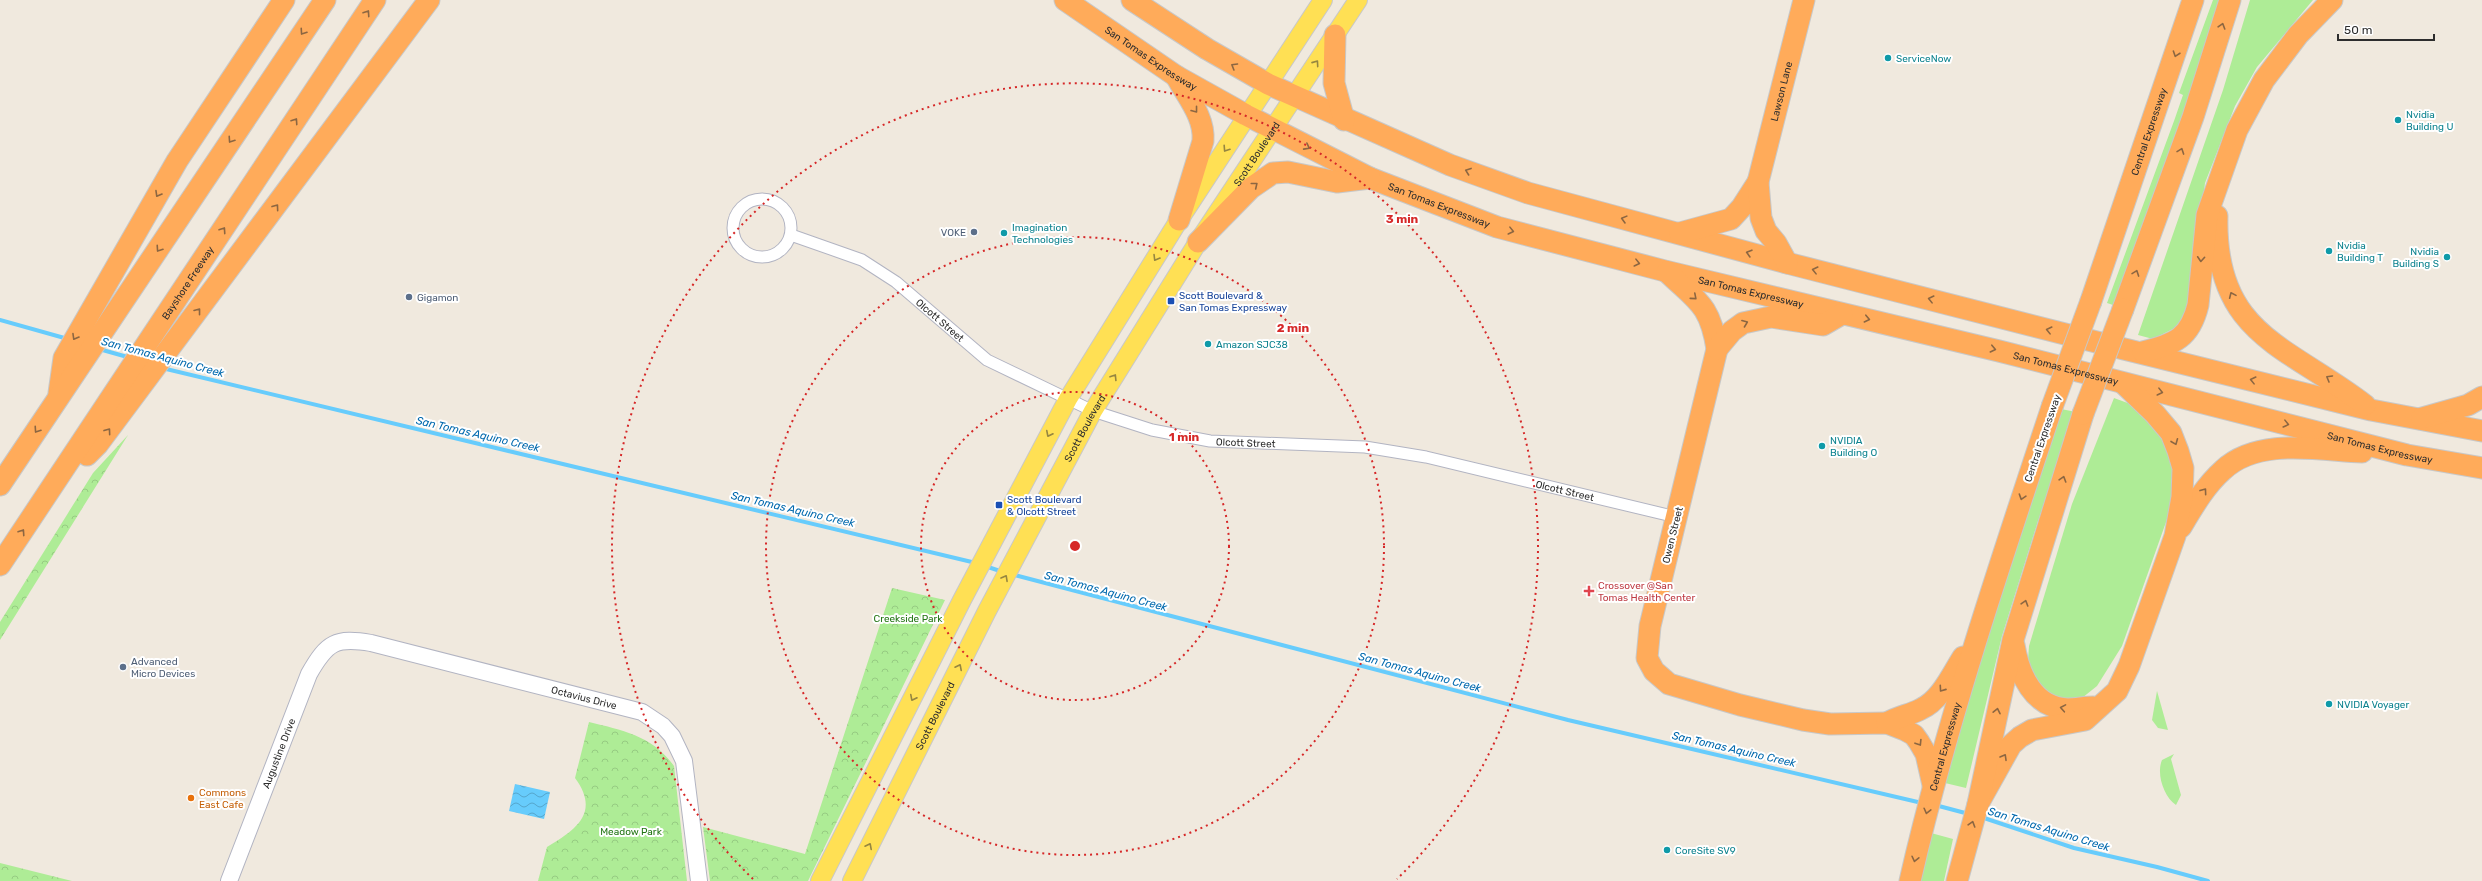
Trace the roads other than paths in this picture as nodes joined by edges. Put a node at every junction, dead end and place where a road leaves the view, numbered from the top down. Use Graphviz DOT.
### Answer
graph roads {
  1 [pos="271,0"];
  2 [pos="284,0"];
  3 [pos="325,0"];
  4 [pos="376,0"];
  5 [pos="419,0"];
  6 [pos="429,0"];
  7 [pos="1065,0"];
  8 [pos="1132,0"];
  9 [pos="1323,0"];
  10 [pos="1358,0"];
  11 [pos="1804,0"];
  12 [pos="2230,0"];
  13 [pos="2332,0"];
  14 [pos="2189,6"];
  15 [pos="1335,36"];
  16 [pos="1176,76"];
  17 [pos="1268,84"];
  18 [pos="1295,95"];
  19 [pos="346,113"];
  20 [pos="1246,116"];
  21 [pos="1344,120"];
  22 [pos="1273,129"];
  23 [pos="177,161"];
  24 [pos="1370,178"];
  25 [pos="2218,180"];
  26 [pos="1758,182"];
  27 [pos="1179,220"];
  28 [pos="1680,233"];
  29 [pos="790,235"];
  30 [pos="1198,242"];
  31 [pos="1787,263"];
  32 [pos="1666,271"];
  33 [pos="1842,314"];
  34 [pos="1717,349"];
  35 [pos="2141,353"];
  36 [pos="133,382"];
  37 [pos="2122,382"];
  38 [pos="2482,397"];
  39 [pos="58,398"];
  40 [pos="1068,399"];
  41 [pos="2371,410"];
  42 [pos="1093,411"];
  43 [pos="2417,420"];
  44 [pos="2482,431"];
  45 [pos="2407,455"];
  46 [pos="2482,468"];
  47 [pos="2482,478"];
  48 [pos="0,485"];
  49 [pos="1676,517"];
  50 [pos="2175,536"];
  51 [pos="0,565"];
  52 [pos="1978,632"];
  53 [pos="345,639"];
  54 [pos="2013,640"];
  55 [pos="2101,706"];
  56 [pos="1887,723"];
  57 [pos="1933,785"];
  58 [pos="1978,804"];
  59 [pos="229,881"];
  60 [pos="699,881"];
  61 [pos="820,881"];
  62 [pos="852,881"];
  63 [pos="1910,881"];
  64 [pos="1957,881"];
  1 -- 23 [label="highway"];
  2 -- 23 [label="highway"];
  3 -- 39 [label="highway, one-way"];
  36 -- 4 [label="highway, Bayshore Freeway, one-way"];
  5 -- 19 [label="highway"];
  6 -- 19 [label="highway"];
  7 -- 16 [label="highway, San Tomas Expressway"];
  17 -- 8 [label="highway, one-way"];
  9 -- 17 [label="main road"];
  10 -- 15 [label="main road, Scott Boulevard"];
  11 -- 26 [label="highway, Lawson Lane"];
  54 -- 12 [label="highway, one-way, bridge"];
  13 -- 25 [label="highway"];
  14 -- 52 [label="highway, Central Expressway, one-way, bridge"];
  18 -- 15 [label="main road, Scott Boulevard, one-way"];
  15 -- 21 [label="highway"];
  16 -- 20 [label="highway, San Tomas Expressway"];
  16 -- 27 [label="highway, one-way"];
  17 -- 18 [label="highway"];
  17 -- 20 [label="main road"];
  18 -- 21 [label="highway"];
  18 -- 22 [label="main road, Scott Boulevard"];
  36 -- 19 [label="highway, one-way"];
  20 -- 22 [label="highway, San Tomas Expressway"];
  20 -- 27 [label="main road, one-way"];
  28 -- 21 [label="highway, one-way"];
  22 -- 24 [label="highway, San Tomas Expressway, one-way"];
  22 -- 30 [label="main road, Scott Boulevard"];
  23 -- 39 [label="highway, one-way"];
  30 -- 24 [label="highway, one-way"];
  24 -- 32 [label="highway, San Tomas Expressway, one-way"];
  25 -- 35 [label="highway, one-way"];
  41 -- 25 [label="highway, one-way"];
  26 -- 28 [label="highway"];
  26 -- 31 [label="highway"];
  27 -- 40 [label="main road, one-way"];
  31 -- 28 [label="highway, one-way"];
  29 -- 29 [label="street"];
  29 -- 40 [label="street, Olcott Street"];
  42 -- 30 [label="main road, Scott Boulevard, one-way"];
  35 -- 31 [label="highway, one-way"];
  32 -- 33 [label="highway, San Tomas Expressway"];
  32 -- 34 [label="highway, one-way"];
  34 -- 33 [label="highway, one-way"];
  33 -- 37 [label="highway, San Tomas Expressway, one-way"];
  34 -- 49 [label="highway, Owen Street"];
  41 -- 35 [label="highway, one-way"];
  51 -- 36 [label="highway, Bayshore Freeway, one-way"];
  37 -- 45 [label="highway, San Tomas Expressway, one-way"];
  37 -- 50 [label="highway, one-way"];
  38 -- 43 [label="highway"];
  39 -- 48 [label="highway, one-way"];
  40 -- 42 [label="street, Olcott Street"];
  40 -- 61 [label="main road, one-way"];
  41 -- 43 [label="highway"];
  42 -- 49 [label="street, Olcott Street"];
  62 -- 42 [label="main road, Scott Boulevard, one-way"];
  43 -- 44 [label="highway"];
  45 -- 46 [label="highway, San Tomas Expressway"];
  45 -- 47 [label="highway"];
  50 -- 45 [label="highway, one-way"];
  49 -- 56 [label="highway, Owen Street"];
  50 -- 55 [label="highway"];
  52 -- 56 [label="highway, one-way"];
  52 -- 57 [label="highway, Central Expressway"];
  53 -- 59 [label="street, Augustine Drive"];
  53 -- 60 [label="street, Octavius Drive"];
  55 -- 54 [label="highway, one-way"];
  58 -- 54 [label="highway, one-way"];
  58 -- 55 [label="highway, one-way"];
  56 -- 57 [label="highway, one-way"];
  57 -- 63 [label="highway, Central Expressway, one-way"];
  64 -- 58 [label="highway, one-way"];
}
